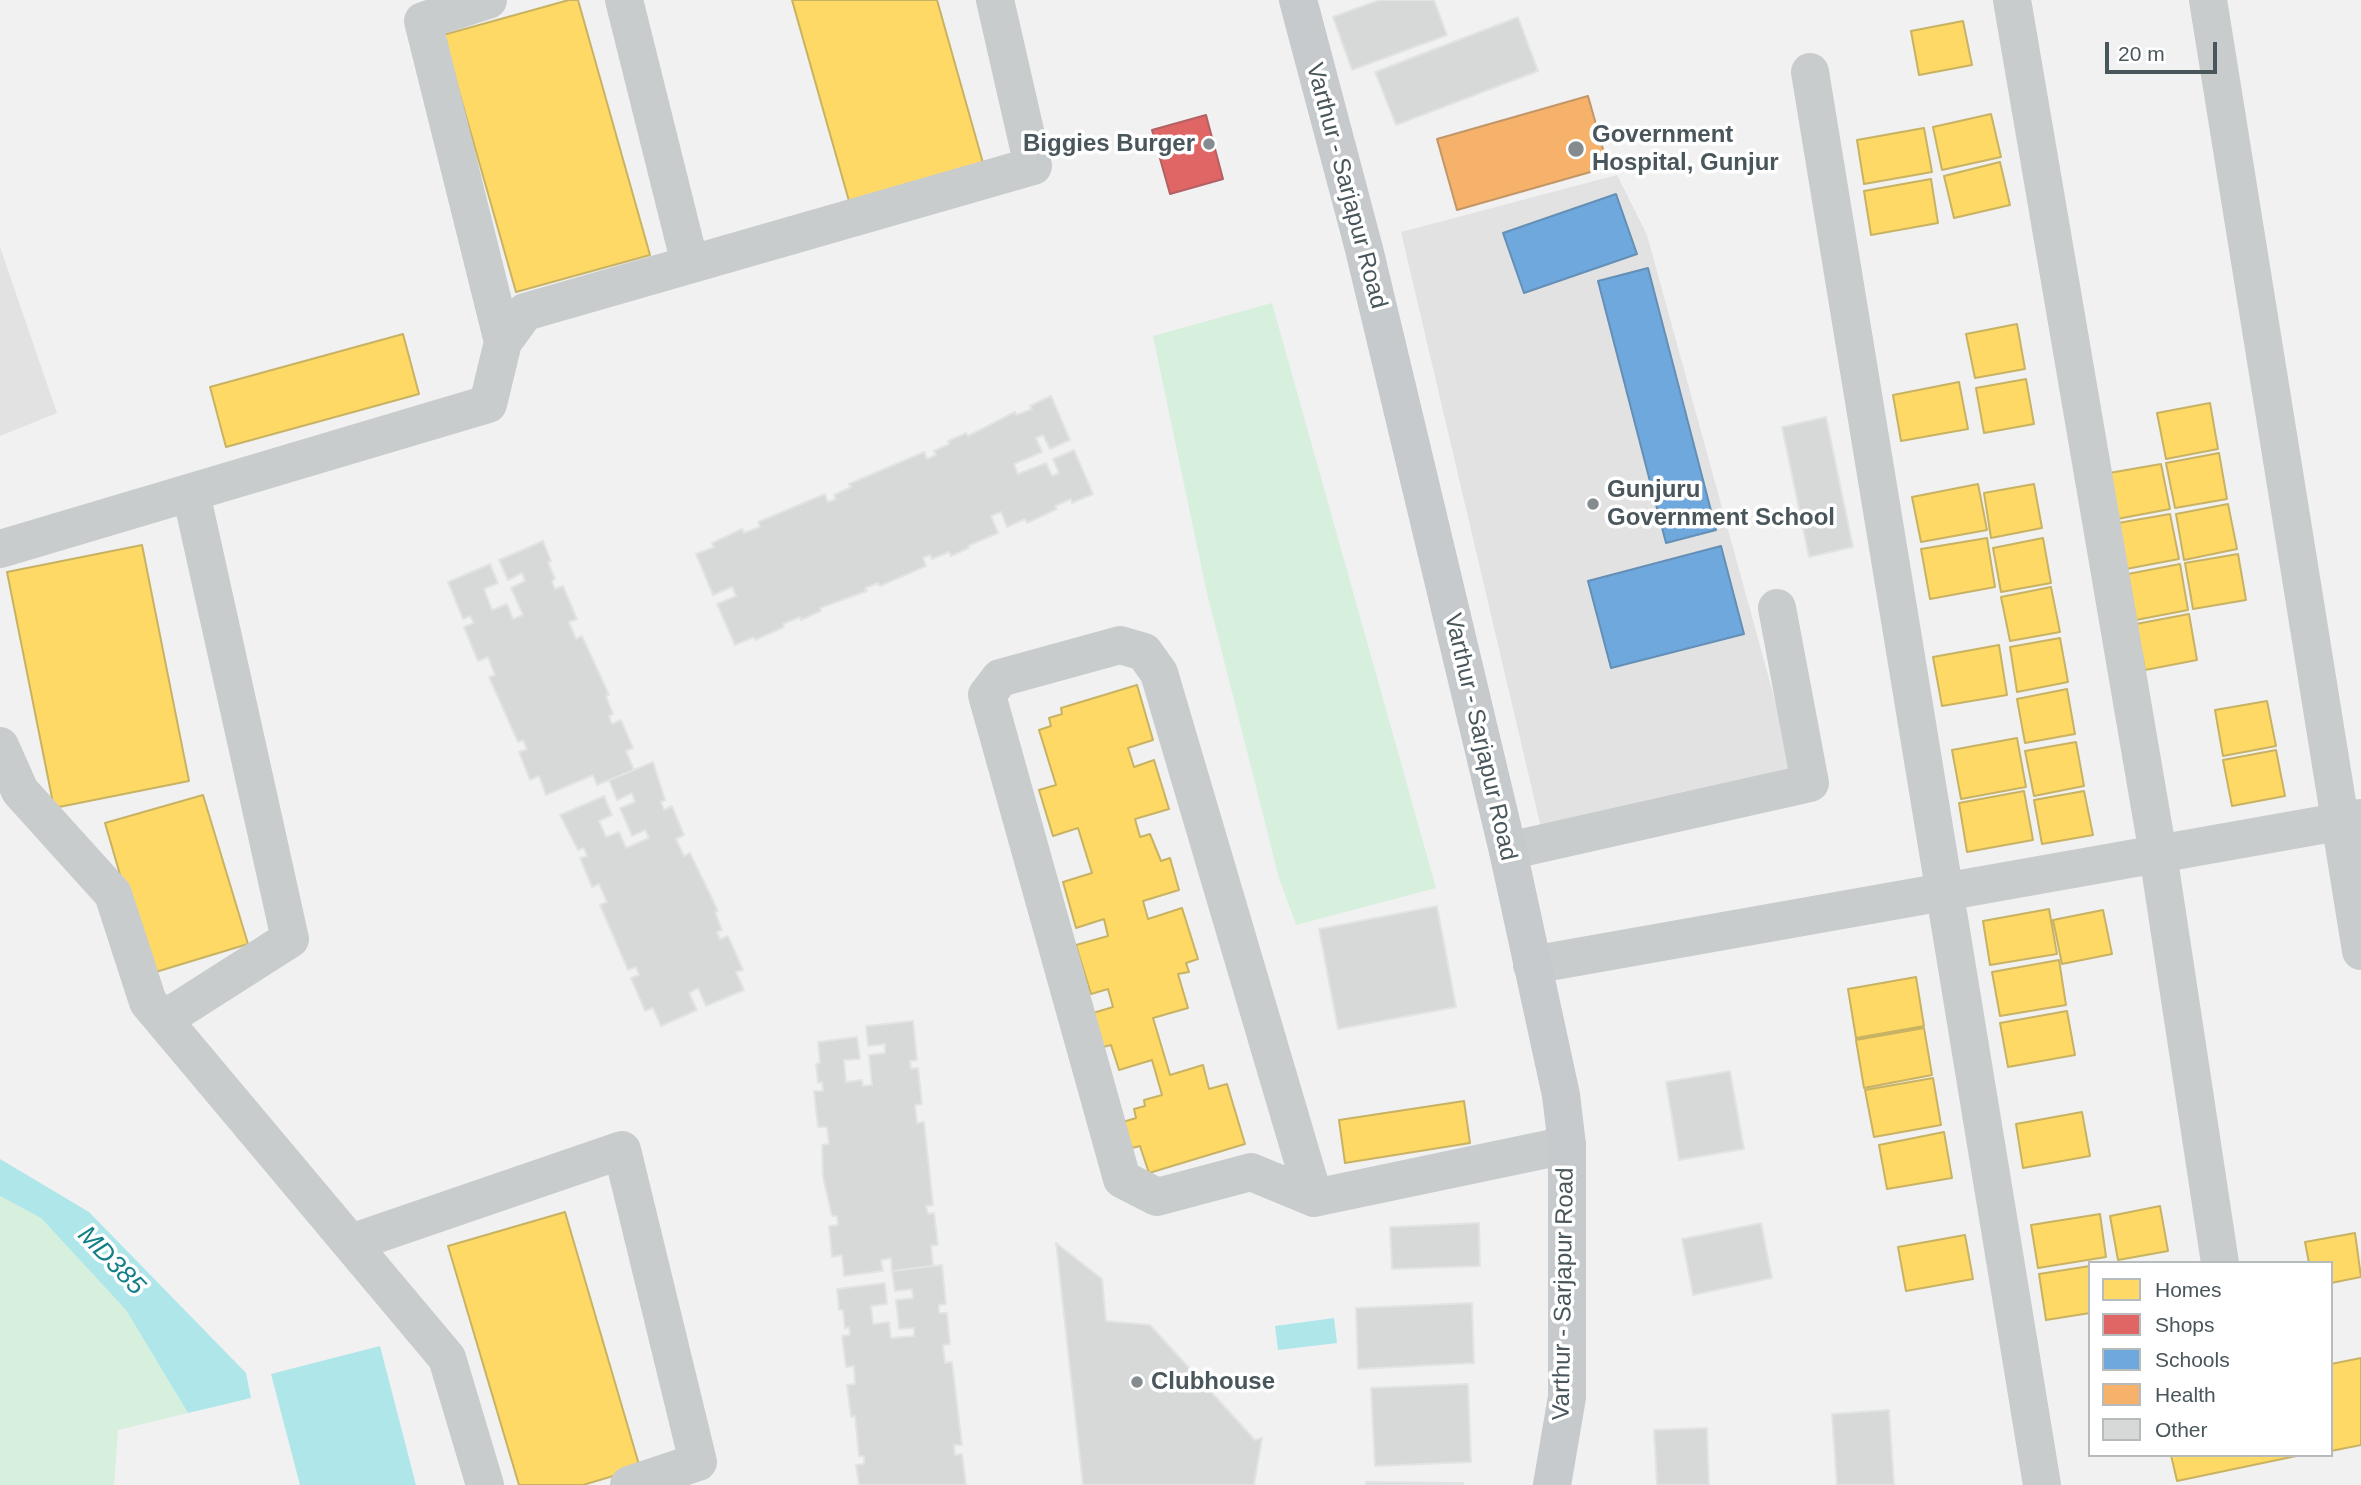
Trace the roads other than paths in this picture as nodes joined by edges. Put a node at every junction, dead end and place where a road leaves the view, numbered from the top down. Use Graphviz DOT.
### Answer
graph roads {
  1 [pos="488,0"];
  2 [pos="624,0"];
  3 [pos="995,0"];
  4 [pos="1298,0"];
  5 [pos="2011,0"];
  6 [pos="2208,0"];
  7 [pos="1810,72"];
  8 [pos="690,264"];
  9 [pos="503,342"];
  10 [pos="191,493"];
  11 [pos="0,549"];
  12 [pos="1777,608"];
  13 [pos="0,746"];
  14 [pos="2351,820"];
  15 [pos="1508,851"];
  16 [pos="2158,854"];
  17 [pos="1943,892"];
  18 [pos="2361,951"];
  19 [pos="1532,965"];
  20 [pos="163,1020"];
  21 [pos="1567,1145"];
  22 [pos="1314,1198"];
  23 [pos="351,1243"];
  24 [pos="2220,1261"];
  25 [pos="485,1485"];
  26 [pos="629,1485"];
  27 [pos="1552,1485"];
  28 [pos="2042,1485"];
  1 -- 9 [label="street"];
  2 -- 8 [label="street"];
  3 -- 8 [label="street"];
  4 -- 15 [label="main road, Varthur - Sarjapur Road"];
  5 -- 16 [label="street"];
  6 -- 14 [label="street"];
  7 -- 17 [label="street"];
  8 -- 9 [label="street"];
  9 -- 10 [label="street"];
  10 -- 11 [label="street"];
  10 -- 20 [label="street"];
  12 -- 15 [label="street"];
  13 -- 20 [label="street"];
  14 -- 16 [label="street"];
  14 -- 18 [label="street"];
  15 -- 19 [label="main road, Varthur - Sarjapur Road"];
  16 -- 17 [label="street"];
  16 -- 24 [label="street"];
  17 -- 19 [label="street"];
  17 -- 28 [label="street"];
  19 -- 21 [label="main road, Varthur - Sarjapur Road"];
  20 -- 23 [label="street"];
  21 -- 22 [label="street"];
  21 -- 27 [label="main road, Varthur - Sarjapur Road"];
  22 -- 22 [label="street"];
  23 -- 25 [label="street"];
  23 -- 26 [label="street"];
}
